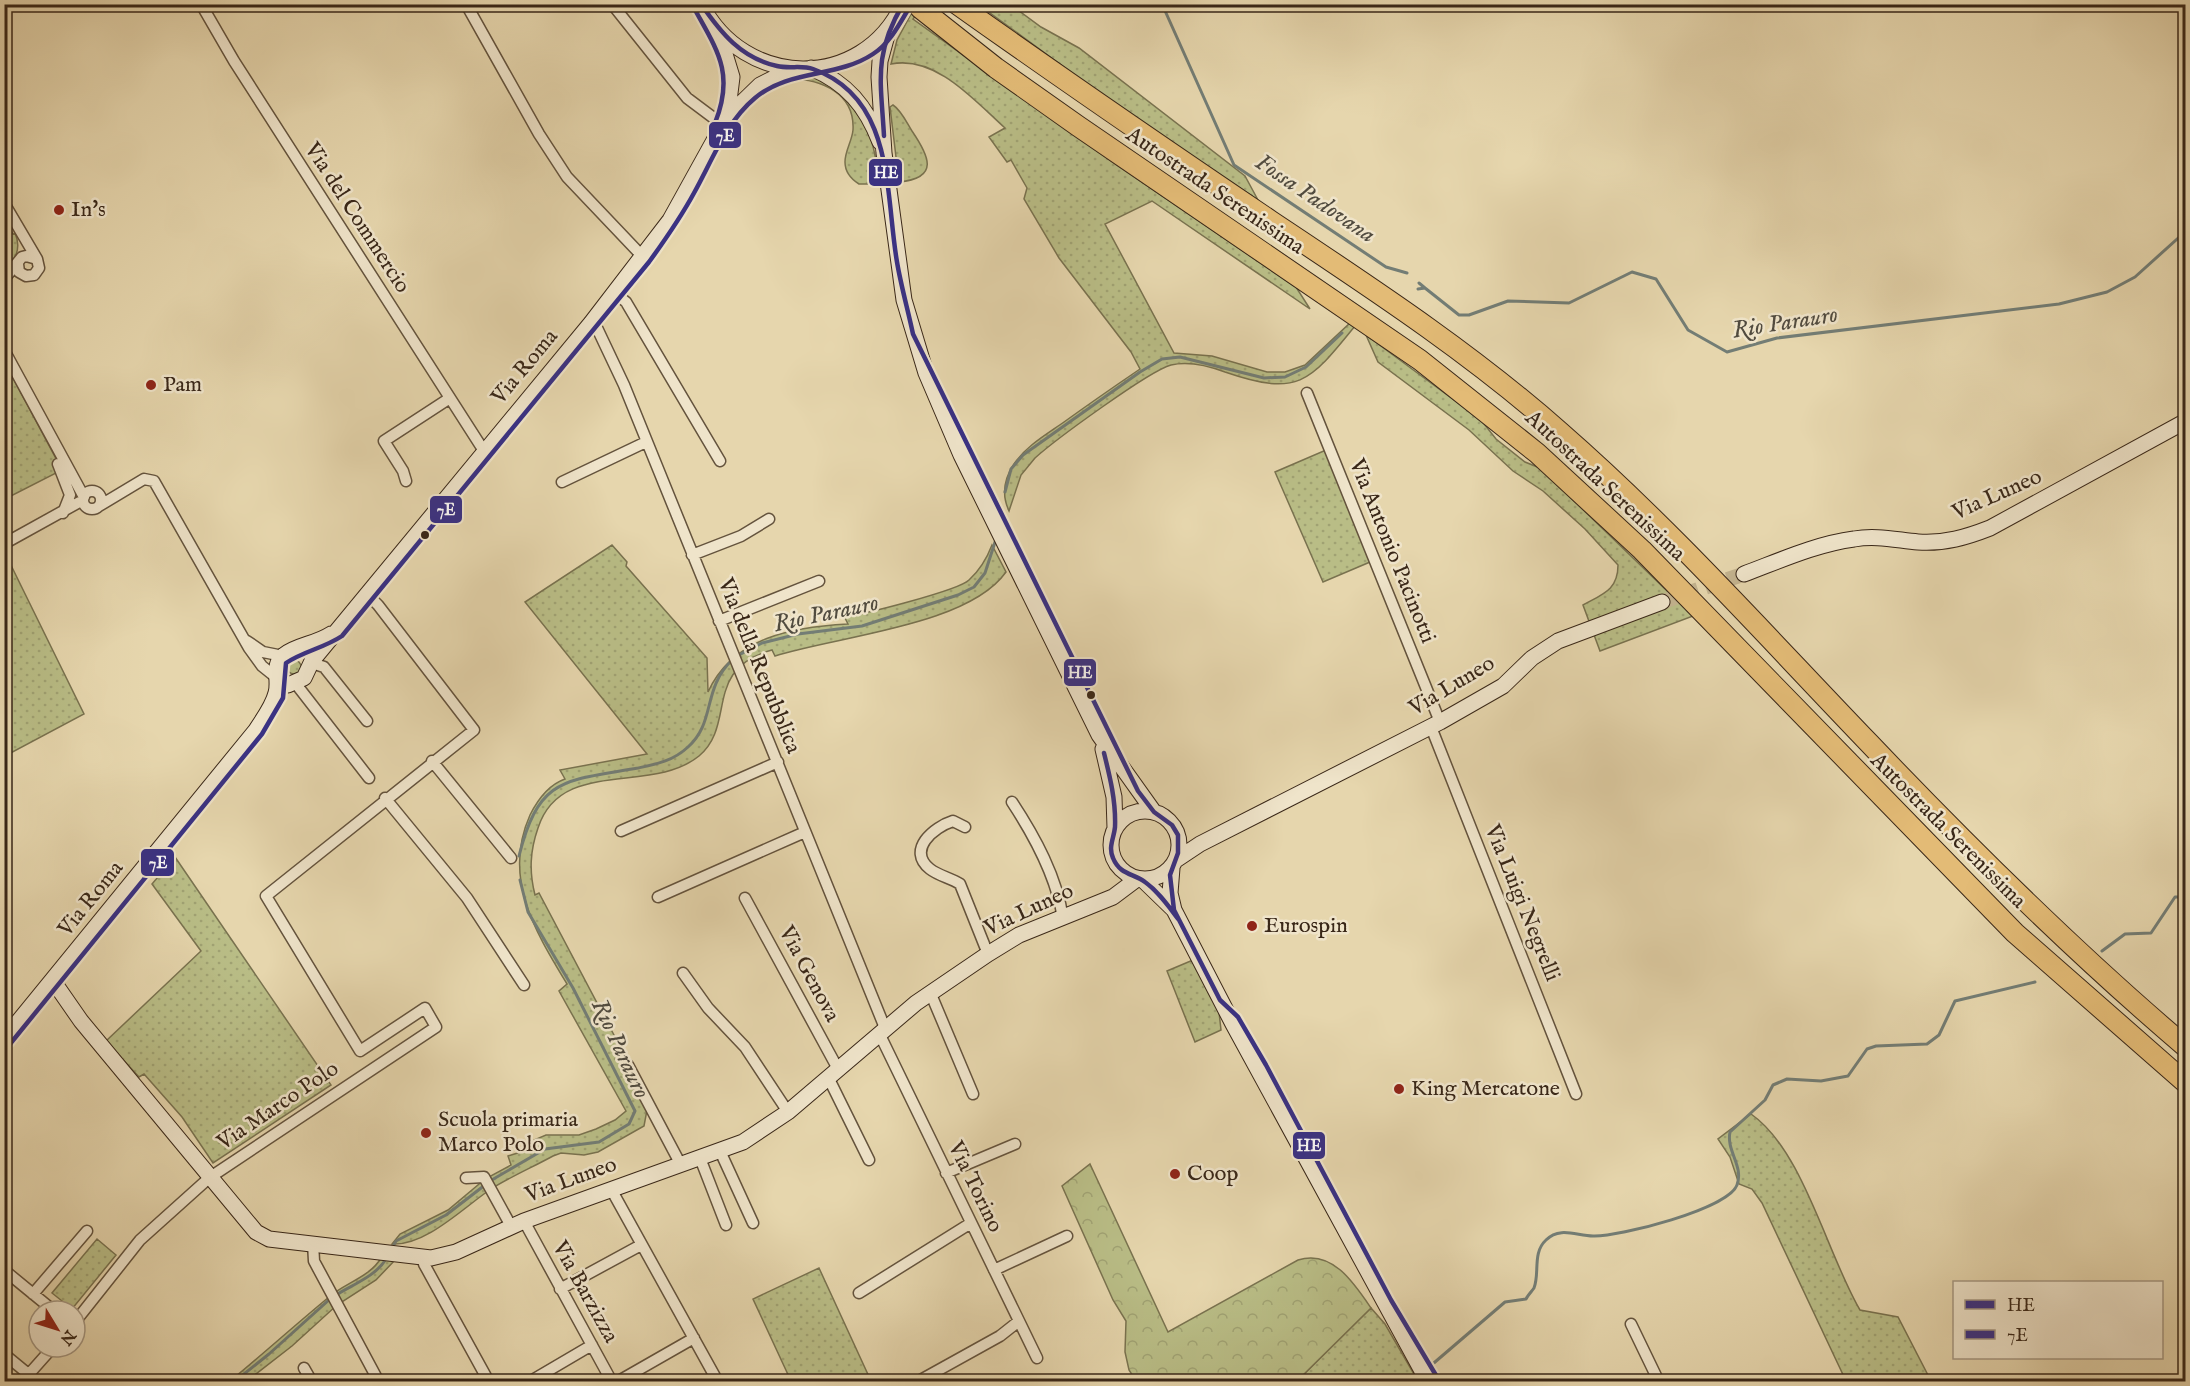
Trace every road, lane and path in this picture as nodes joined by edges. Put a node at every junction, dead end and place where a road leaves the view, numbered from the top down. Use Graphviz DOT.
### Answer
graph roads {
  1 [pos="201,4"];
  2 [pos="466,4"];
  3 [pos="612,4"];
  4 [pos="701,4"];
  5 [pos="957,4"];
  6 [pos="912,6"];
  7 [pos="889,28"];
  8 [pos="718,31"];
  9 [pos="811,68"];
  10 [pos="792,69"];
  11 [pos="725,121"];
  12 [pos="884,153"];
  13 [pos="4,203"];
  14 [pos="22,235"];
  15 [pos="643,257"];
  16 [pos="37,259"];
  17 [pos="20,266"];
  18 [pos="5,278"];
  19 [pos="615,293"];
  20 [pos="591,323"];
  21 [pos="4,350"];
  22 [pos="1307,393"];
  23 [pos="450,398"];
  24 [pos="2186,421"];
  25 [pos="646,442"];
  26 [pos="484,452"];
  27 [pos="60,455"];
  28 [pos="720,461"];
  29 [pos="406,481"];
  30 [pos="562,482"];
  31 [pos="116,495"];
  32 [pos="88,498"];
  33 [pos="67,511"];
  34 [pos="769,519"];
  35 [pos="9,541"];
  36 [pos="692,555"];
  37 [pos="1744,574"];
  38 [pos="819,581"];
  39 [pos="367,594"];
  40 [pos="1662,602"];
  41 [pos="719,621"];
  42 [pos="336,631"];
  43 [pos="242,637"];
  44 [pos="298,649"];
  45 [pos="276,655"];
  46 [pos="312,662"];
  47 [pos="262,666"];
  48 [pos="286,681"];
  49 [pos="367,721"];
  50 [pos="1435,725"];
  51 [pos="1099,735"];
  52 [pos="432,761"];
  53 [pos="778,762"];
  54 [pos="369,778"];
  55 [pos="385,798"];
  56 [pos="1012,802"];
  57 [pos="1154,812"];
  58 [pos="965,827"];
  59 [pos="1115,828"];
  60 [pos="621,831"];
  61 [pos="805,832"];
  62 [pos="1176,832"];
  63 [pos="1200,844"];
  64 [pos="511,858"];
  65 [pos="1174,864"];
  66 [pos="1119,869"];
  67 [pos="1140,880"];
  68 [pos="657,897"];
  69 [pos="745,897"];
  70 [pos="1103,901"];
  71 [pos="1174,910"];
  72 [pos="1063,919"];
  73 [pos="988,954"];
  74 [pos="682,973"];
  75 [pos="58,975"];
  76 [pos="524,985"];
  77 [pos="45,991"];
  78 [pos="930,992"];
  79 [pos="81,1021"];
  80 [pos="882,1031"];
  81 [pos="4,1039"];
  82 [pos="2186,1047"];
  83 [pos="360,1051"];
  84 [pos="628,1065"];
  85 [pos="370,1068"];
  86 [pos="833,1073"];
  87 [pos="2186,1083"];
  88 [pos="973,1094"];
  89 [pos="1576,1094"];
  90 [pos="788,1112"];
  91 [pos="1016,1144"];
  92 [pos="720,1151"];
  93 [pos="700,1158"];
  94 [pos="869,1160"];
  95 [pos="681,1165"];
  96 [pos="946,1173"];
  97 [pos="209,1178"];
  98 [pos="466,1178"];
  99 [pos="611,1189"];
  100 [pos="517,1223"];
  101 [pos="753,1223"];
  102 [pos="971,1223"];
  103 [pos="726,1226"];
  104 [pos="87,1231"];
  105 [pos="1067,1236"];
  106 [pos="313,1243"];
  107 [pos="641,1245"];
  108 [pos="423,1258"];
  109 [pos="4,1270"];
  110 [pos="994,1270"];
  111 [pos="560,1289"];
  112 [pos="859,1293"];
  113 [pos="33,1294"];
  114 [pos="39,1299"];
  115 [pos="87,1307"];
  116 [pos="1019,1321"];
  117 [pos="1631,1324"];
  118 [pos="694,1338"];
  119 [pos="592,1345"];
  120 [pos="4,1354"];
  121 [pos="1037,1358"];
  122 [pos="46,1359"];
  123 [pos="304,1368"];
  124 [pos="34,1378"];
  125 [pos="312,1382"];
  126 [pos="379,1382"];
  127 [pos="489,1382"];
  128 [pos="530,1382"];
  129 [pos="612,1382"];
  130 [pos="617,1382"];
  131 [pos="718,1382"];
  132 [pos="917,1382"];
  133 [pos="1428,1382"];
  134 [pos="1659,1382"];
  1 -- 23 [label="street, Via del Commercio"];
  2 -- 15 [label="street"];
  3 -- 11 [label="street"];
  4 -- 8 [label="street"];
  5 -- 82 [label="highway, Autostrada Serenissima"];
  6 -- 7 [label="street"];
  6 -- 87 [label="highway, Autostrada Serenissima"];
  7 -- 9 [label="street"];
  7 -- 12 [label="street"];
  8 -- 10 [label="street"];
  8 -- 11 [label="street"];
  9 -- 10 [label="street"];
  9 -- 12 [label="street"];
  10 -- 11 [label="street"];
  11 -- 15 [label="street, Via Roma"];
  12 -- 51 [label="street"];
  13 -- 14 [label="street"];
  14 -- 16 [label="street"];
  14 -- 17 [label="street"];
  15 -- 19 [label="street, Via Roma"];
  16 -- 17 [label="street"];
  16 -- 17 [label="street"];
  17 -- 18 [label="street"];
  19 -- 20 [label="street, Via Roma"];
  19 -- 28 [label="street"];
  20 -- 25 [label="street, Via della Repubblica"];
  20 -- 26 [label="street, Via Roma"];
  21 -- 27 [label="street"];
  22 -- 50 [label="street, Via Antonio Pacinotti"];
  23 -- 26 [label="street, Via del Commercio"];
  23 -- 29 [label="street"];
  24 -- 37 [label="street, Via Luneo"];
  25 -- 30 [label="street"];
  25 -- 36 [label="street, Via della Repubblica"];
  26 -- 39 [label="street, Via Roma"];
  27 -- 32 [label="street"];
  27 -- 33 [label="street"];
  31 -- 32 [label="street"];
  31 -- 32 [label="street"];
  31 -- 43 [label="street"];
  32 -- 33 [label="street"];
  33 -- 35 [label="street"];
  34 -- 36 [label="street"];
  36 -- 41 [label="street, Via della Repubblica"];
  38 -- 41 [label="street"];
  39 -- 42 [label="street, Via Roma"];
  39 -- 52 [label="street"];
  40 -- 50 [label="street, Via Luneo"];
  41 -- 53 [label="street, Via della Repubblica"];
  42 -- 44 [label="street, Via Roma"];
  42 -- 46 [label="street, Via Roma"];
  43 -- 45 [label="street"];
  43 -- 47 [label="street"];
  44 -- 45 [label="street, Via Roma"];
  44 -- 46 [label="street"];
  45 -- 47 [label="street"];
  45 -- 48 [label="street, Via Roma"];
  46 -- 48 [label="street, Via Roma"];
  46 -- 49 [label="street"];
  47 -- 48 [label="street"];
  48 -- 54 [label="street"];
  48 -- 75 [label="street, Via Roma"];
  50 -- 63 [label="street, Via Luneo"];
  50 -- 89 [label="street, Via Luigi Negrelli"];
  51 -- 57 [label="street"];
  51 -- 59 [label="street"];
  52 -- 55 [label="street"];
  52 -- 64 [label="street"];
  53 -- 60 [label="street"];
  53 -- 61 [label="street, Via della Repubblica"];
  55 -- 76 [label="street"];
  55 -- 83 [label="street, Via Marco Polo"];
  56 -- 72 [label="street"];
  57 -- 59 [label="street"];
  57 -- 62 [label="street"];
  58 -- 73 [label="street"];
  59 -- 66 [label="street"];
  61 -- 68 [label="street"];
  61 -- 80 [label="street, Via della Repubblica"];
  62 -- 63 [label="street"];
  62 -- 65 [label="street"];
  63 -- 65 [label="street, Via Luneo"];
  65 -- 67 [label="street"];
  65 -- 71 [label="street"];
  66 -- 67 [label="street"];
  66 -- 70 [label="street, Via Luneo"];
  67 -- 70 [label="street, Via Luneo"];
  67 -- 71 [label="street"];
  69 -- 86 [label="street, Via Genova"];
  70 -- 72 [label="street, Via Luneo"];
  71 -- 133 [label="street"];
  72 -- 73 [label="street, Via Luneo"];
  73 -- 78 [label="street, Via Luneo"];
  74 -- 90 [label="street"];
  75 -- 77 [label="street, Via Roma"];
  75 -- 79 [label="street, Via Luneo"];
  77 -- 79 [label="street, Via Luneo"];
  77 -- 81 [label="street, Via Roma"];
  78 -- 80 [label="street, Via Luneo"];
  78 -- 88 [label="street"];
  79 -- 97 [label="street, Via Luneo"];
  80 -- 86 [label="street, Via Luneo"];
  80 -- 96 [label="street, Via Torino"];
  83 -- 85 [label="street, Via Marco Polo"];
  83 -- 85 [label="street, Via Marco Polo"];
  84 -- 95 [label="street"];
  85 -- 97 [label="street, Via Marco Polo"];
  86 -- 90 [label="street, Via Luneo"];
  86 -- 94 [label="street, Via Genova"];
  90 -- 92 [label="street, Via Luneo"];
  91 -- 96 [label="street"];
  92 -- 93 [label="street, Via Luneo"];
  92 -- 101 [label="street"];
  93 -- 95 [label="street, Via Luneo"];
  93 -- 103 [label="street"];
  95 -- 99 [label="street, Via Luneo"];
  96 -- 102 [label="street, Via Torino"];
  97 -- 106 [label="street, Via Luneo"];
  97 -- 115 [label="street, Via Marco Polo"];
  98 -- 100 [label="street, Via Barzizza"];
  99 -- 100 [label="street, Via Luneo"];
  99 -- 107 [label="street"];
  100 -- 108 [label="street, Via Luneo"];
  100 -- 111 [label="street, Via Barzizza"];
  102 -- 110 [label="street, Via Torino"];
  102 -- 112 [label="street"];
  104 -- 113 [label="street"];
  105 -- 110 [label="street"];
  106 -- 108 [label="street, Via Luneo"];
  106 -- 126 [label="street"];
  107 -- 111 [label="street"];
  107 -- 118 [label="street"];
  108 -- 127 [label="street"];
  109 -- 113 [label="street"];
  110 -- 116 [label="street, Via Torino"];
  111 -- 119 [label="street, Via Barzizza"];
  113 -- 114 [label="street"];
  116 -- 121 [label="street, Via Torino"];
  116 -- 132 [label="street"];
  117 -- 134 [label="street"];
  118 -- 130 [label="street"];
  118 -- 131 [label="street"];
  119 -- 128 [label="street"];
  119 -- 129 [label="street, Via Barzizza"];
  120 -- 124 [label="street"];
  122 -- 124 [label="street"];
  123 -- 125 [label="street"];
}
